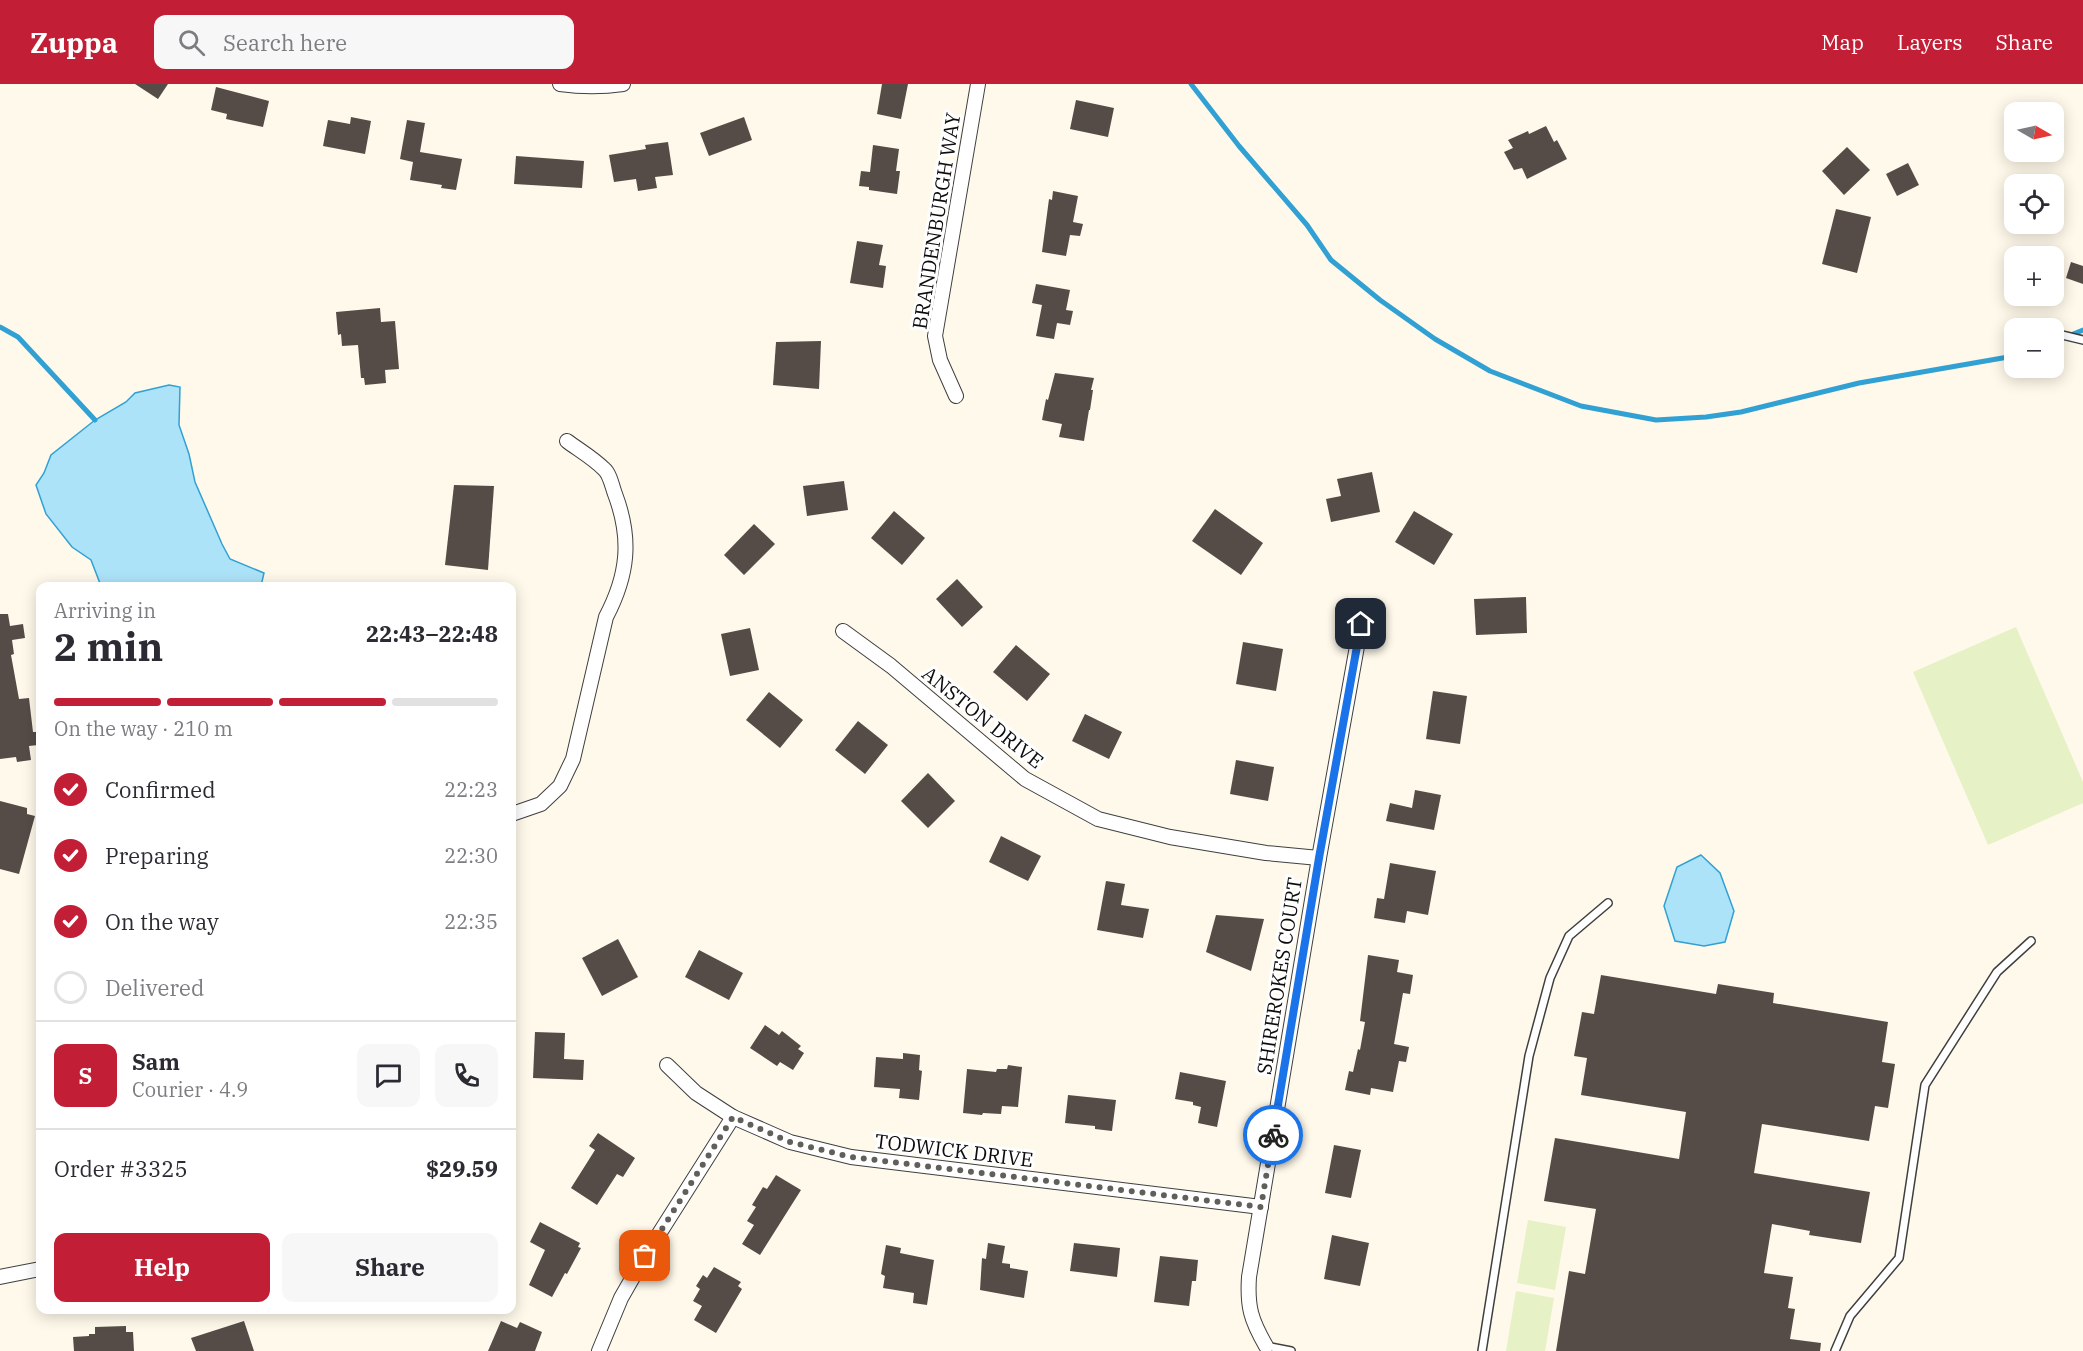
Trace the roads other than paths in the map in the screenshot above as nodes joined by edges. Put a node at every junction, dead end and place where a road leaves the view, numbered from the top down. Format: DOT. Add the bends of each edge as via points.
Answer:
graph roads {
  1 [pos="560,84"];
  2 [pos="623,84"];
  3 [pos="978,84"];
  4 [pos="2064,335"];
  5 [pos="2083,340"];
  6 [pos="956,396"];
  7 [pos="567,441"];
  8 [pos="1361,624"];
  9 [pos="843,632"];
  10 [pos="516,813"];
  11 [pos="1319,858"];
  12 [pos="1608,903"];
  13 [pos="2031,941"];
  14 [pos="667,1065"];
  15 [pos="733,1117"];
  16 [pos="1261,1207"];
  17 [pos="36,1270"];
  18 [pos="0,1276"];
  19 [pos="1266,1346"];
  20 [pos="598,1351"];
  21 [pos="1291,1351"];
  22 [pos="1482,1351"];
  23 [pos="1835,1351"];
  1 -- 2 [label="street"];
  3 -- 6 [label="street, BRANDENBURGH WAY" via="935,336 940,360"];
  4 -- 5 [label="lane"];
  7 -- 10 [label="street" via="606,470 624,517 626,549 573,759 560,786 541,804"];
  8 -- 11 [label="street, SHIREROKES COURT"];
  9 -- 11 [label="street, ANSTON DRIVE" via="891,666 1025,778 1098,819 1170,837"];
  11 -- 16 [label="street, SHIREROKES COURT"];
  12 -- 22 [label="lane" via="1569,936 1550,978 1529,1056"];
  13 -- 23 [label="lane" via="1997,972 1925,1085 1899,1258 1850,1316"];
  14 -- 15 [label="street, TODWICK DRIVE" via="696,1093"];
  15 -- 16 [label="street, TODWICK DRIVE" via="790,1142 851,1157"];
  15 -- 20 [label="street" via="645,1256"];
  16 -- 19 [label="street, SHIREROKES COURT" via="1248,1295 1253,1323"];
  17 -- 18 [label="street"];
  19 -- 21 [label="lane"];
}
